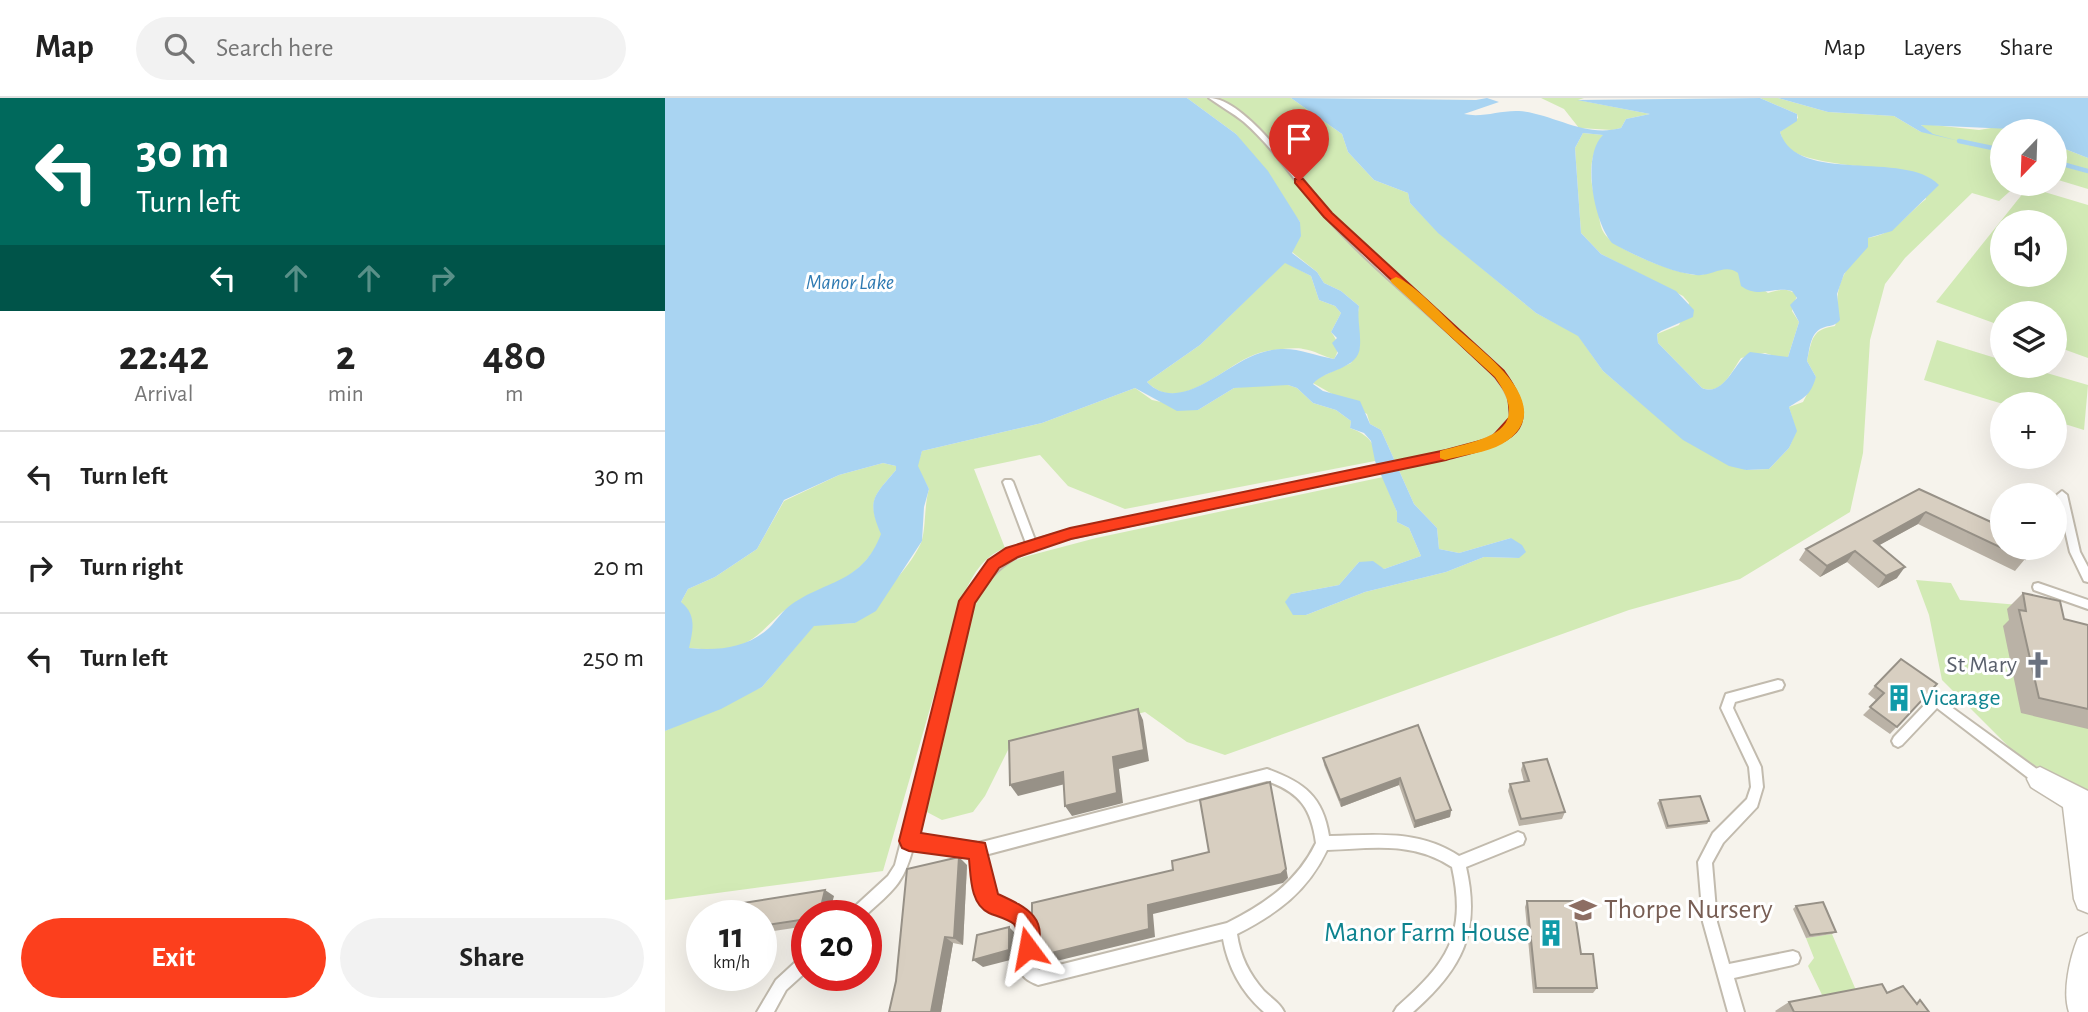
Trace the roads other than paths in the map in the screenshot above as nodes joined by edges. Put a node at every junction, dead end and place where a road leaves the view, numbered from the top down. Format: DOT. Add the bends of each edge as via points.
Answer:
graph roads {
  1 [pos="1212,98"];
  2 [pos="1008,482"];
  3 [pos="2067,517"];
  4 [pos="1032,545"];
  5 [pos="2088,578"];
  6 [pos="2038,587"];
  7 [pos="2088,605"];
  8 [pos="1778,685"];
  9 [pos="1898,741"];
  10 [pos="2040,779"];
  11 [pos="2082,802"];
  12 [pos="1518,839"];
  13 [pos="909,841"];
  14 [pos="1323,843"];
  15 [pos="978,850"];
  16 [pos="1458,863"];
  17 [pos="2088,899"];
  18 [pos="872,900"];
  19 [pos="1229,930"];
  20 [pos="2088,948"];
  21 [pos="1793,958"];
  22 [pos="1725,972"];
  23 [pos="791,976"];
  24 [pos="765,1012"];
  25 [pos="1276,1012"];
  26 [pos="1402,1012"];
  27 [pos="1736,1012"];
  28 [pos="2084,1012"];
  1 -- 4 [label="lane" via="1228,105 1261,133 1328,215 1500,374 1514,395 1517,417 1496,441"];
  2 -- 4 [label="lane"];
  3 -- 5 [label="lane" via="2075,552"];
  4 -- 13 [label="lane" via="994,564 968,601"];
  6 -- 7 [label="lane"];
  8 -- 22 [label="lane" via="1730,698 1727,708 1755,767 1757,787 1752,803 1718,838 1705,862 1710,922"];
  9 -- 10 [label="lane" via="1936,701"];
  10 -- 11 [label="street"];
  11 -- 17 [label="street"];
  12 -- 16 [label="lane"];
  13 -- 15 [label="lane"];
  13 -- 18 [label="lane" via="893,881"];
  14 -- 15 [label="lane" via="1321,822 1311,803 1293,783 1267,775"];
  14 -- 16 [label="lane" via="1421,842 1444,851"];
  14 -- 19 [label="lane" via="1314,866 1293,891 1265,913"];
  15 -- 19 [label="lane" via="990,902 1020,916 1027,925 1028,972 1038,978"];
  16 -- 26 [label="lane" via="1465,888 1464,929 1454,957 1433,986"];
  19 -- 25 [label="lane" via="1241,975"];
  20 -- 28 [label="street" via="2081,1003"];
  21 -- 22 [label="lane"];
  22 -- 27 [label="lane"];
  23 -- 24 [label="lane"];
}
